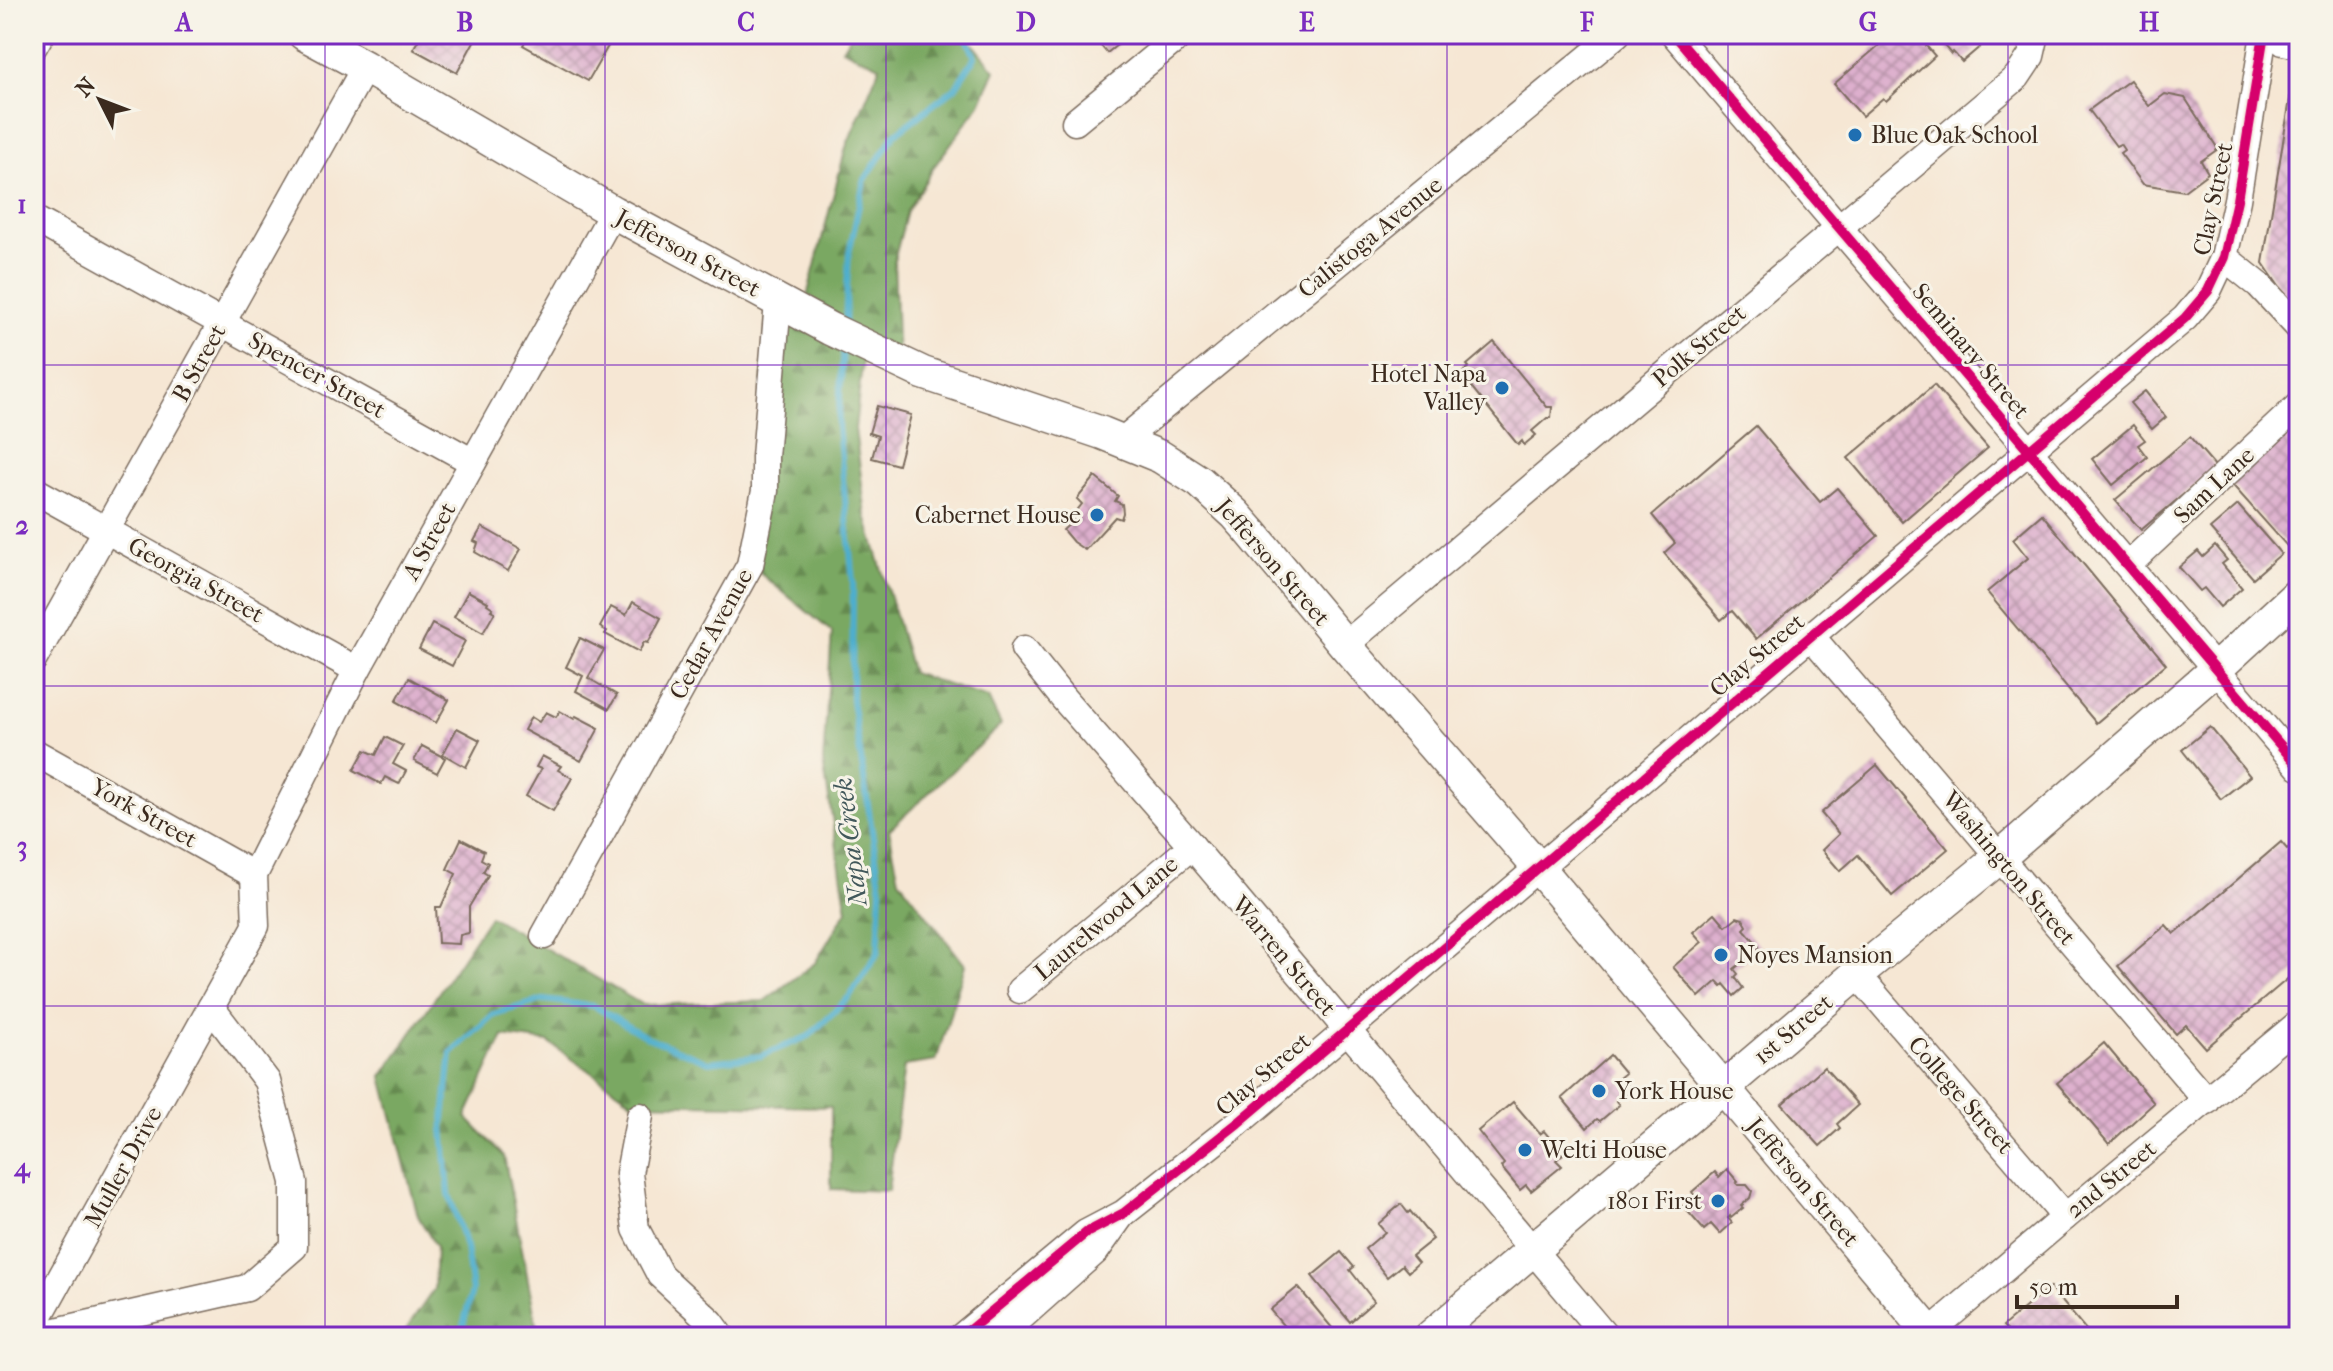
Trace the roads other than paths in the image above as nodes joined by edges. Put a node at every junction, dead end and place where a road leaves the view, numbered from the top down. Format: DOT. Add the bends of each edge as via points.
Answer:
graph roads {
  1 [pos="41,34"];
  2 [pos="1182,34"];
  3 [pos="1617,34"];
  4 [pos="1674,34"];
  5 [pos="2036,34"];
  6 [pos="2264,34"];
  7 [pos="2275,34"];
  8 [pos="313,36"];
  9 [pos="2299,45"];
  10 [pos="34,46"];
  11 [pos="365,67"];
  12 [pos="1075,122"];
  13 [pos="613,212"];
  14 [pos="34,219"];
  15 [pos="1840,228"];
  16 [pos="2224,257"];
  17 [pos="778,302"];
  18 [pos="222,323"];
  19 [pos="2299,328"];
  20 [pos="2299,405"];
  21 [pos="1123,440"];
  22 [pos="2030,451"];
  23 [pos="473,462"];
  24 [pos="34,490"];
  25 [pos="106,530"];
  26 [pos="2128,565"];
  27 [pos="2299,593"];
  28 [pos="1811,636"];
  29 [pos="1345,645"];
  30 [pos="1024,649"];
  31 [pos="34,659"];
  32 [pos="357,670"];
  33 [pos="2215,670"];
  34 [pos="34,752"];
  35 [pos="2299,767"];
  36 [pos="1192,846"];
  37 [pos="2000,857"];
  38 [pos="1538,867"];
  39 [pos="254,875"];
  40 [pos="544,936"];
  41 [pos="1857,974"];
  42 [pos="1020,990"];
  43 [pos="211,1007"];
  44 [pos="2299,1023"];
  45 [pos="1346,1030"];
  46 [pos="1724,1087"];
  47 [pos="2207,1101"];
  48 [pos="640,1116"];
  49 [pos="1124,1213"];
  50 [pos="2065,1217"];
  51 [pos="1532,1250"];
  52 [pos="34,1326"];
  53 [pos="34,1336"];
  54 [pos="1929,1336"];
  55 [pos="722,1337"];
  56 [pos="961,1337"];
  57 [pos="999,1337"];
  58 [pos="1430,1337"];
  59 [pos="1606,1337"];
  1 -- 10 [label="street"];
  2 -- 12 [label="street"];
  3 -- 21 [label="street, Calistoga Avenue"];
  4 -- 15 [label="street, Seminary Street"];
  5 -- 15 [label="street, Polk Street" via="2031,56 2017,77"];
  6 -- 16 [label="street, Clay Street"];
  7 -- 9 [label="street"];
  8 -- 11 [label="main road, Jefferson Street"];
  11 -- 13 [label="main road, Jefferson Street"];
  11 -- 18 [label="street, B Street"];
  13 -- 17 [label="main road, Jefferson Street"];
  13 -- 23 [label="street, A Street"];
  14 -- 18 [label="street, Spencer Street"];
  15 -- 22 [label="street, Seminary Street"];
  15 -- 29 [label="street, Polk Street"];
  16 -- 19 [label="street"];
  16 -- 22 [label="street, Clay Street" via="2208,291 2185,318"];
  17 -- 21 [label="main road, Jefferson Street" via="950,383"];
  17 -- 40 [label="street, Cedar Avenue" via="765,491 750,565"];
  18 -- 23 [label="street, Spencer Street"];
  18 -- 25 [label="street, B Street"];
  20 -- 26 [label="street, Sam Lane"];
  21 -- 29 [label="main road, Jefferson Street" via="1171,463 1218,498"];
  22 -- 26 [label="street, Seminary Street"];
  22 -- 28 [label="street, Clay Street"];
  23 -- 32 [label="street, A Street"];
  24 -- 25 [label="street, Georgia Street"];
  25 -- 31 [label="street, B Street"];
  25 -- 32 [label="street, Georgia Street"];
  26 -- 33 [label="street, Seminary Street"];
  27 -- 33 [label="main road, 1st Street"];
  28 -- 37 [label="street, Washington Street"];
  28 -- 38 [label="street, Clay Street"];
  29 -- 38 [label="main road, Jefferson Street"];
  30 -- 36 [label="street, Warren Street"];
  32 -- 39 [label="street, A Street"];
  33 -- 35 [label="street, Seminary Street"];
  33 -- 37 [label="main road, 1st Street"];
  34 -- 39 [label="street, York Street"];
  36 -- 42 [label="street, Laurelwood Lane"];
  36 -- 45 [label="street, Warren Street"];
  37 -- 41 [label="main road, 1st Street"];
  37 -- 47 [label="street, Washington Street"];
  38 -- 45 [label="street, Clay Street"];
  38 -- 46 [label="main road, Jefferson Street"];
  39 -- 43 [label="street, Muller Drive" via="256,926"];
  41 -- 46 [label="main road, 1st Street"];
  41 -- 50 [label="street, College Street"];
  43 -- 52 [label="street, Muller Drive"];
  43 -- 53 [label="street" via="267,1081 294,1182 294,1247 247,1288"];
  44 -- 47 [label="street, 2nd Street"];
  45 -- 49 [label="street, Clay Street"];
  45 -- 51 [label="street, Warren Street"];
  46 -- 51 [label="main road, 1st Street"];
  46 -- 54 [label="main road, Jefferson Street"];
  47 -- 50 [label="street, 2nd Street"];
  48 -- 55 [label="street" via="629,1173 636,1229 660,1275"];
  49 -- 56 [label="street" via="1086,1233"];
  49 -- 57 [label="street" via="1096,1251"];
  50 -- 54 [label="street, 2nd Street"];
  51 -- 58 [label="main road, 1st Street"];
  51 -- 59 [label="street, Warren Street"];
}
